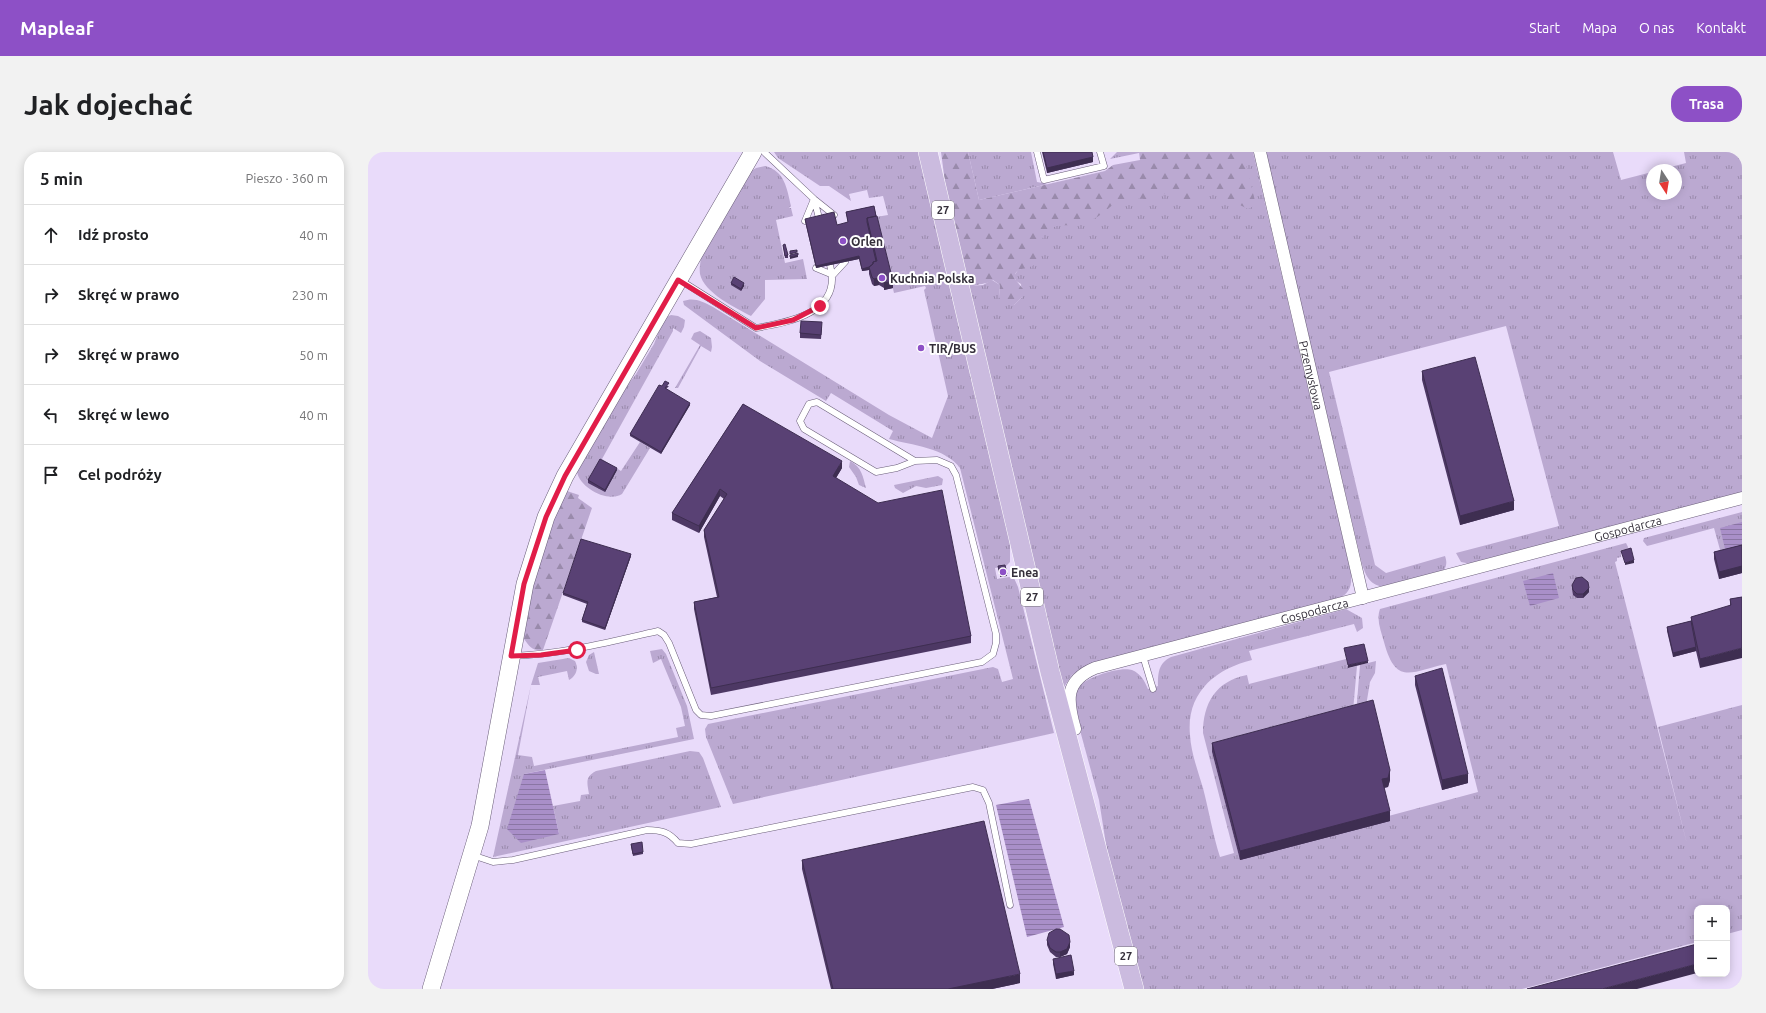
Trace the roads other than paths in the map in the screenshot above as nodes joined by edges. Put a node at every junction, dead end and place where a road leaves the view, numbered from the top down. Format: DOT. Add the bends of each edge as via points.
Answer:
graph roads {
  1 [pos="753,152"];
  2 [pos="764,152"];
  3 [pos="928,152"];
  4 [pos="937,152"];
  5 [pos="1037,152"];
  6 [pos="1100,152"];
  7 [pos="1260,152"];
  8 [pos="814,199"];
  9 [pos="941,204"];
  10 [pos="834,214"];
  11 [pos="819,218"];
  12 [pos="805,221"];
  13 [pos="845,262"];
  14 [pos="830,265"];
  15 [pos="816,268"];
  16 [pos="833,276"];
  17 [pos="678,280"];
  18 [pos="915,461"];
  19 [pos="1742,498"];
  20 [pos="1363,598"];
  21 [pos="511,656"];
  22 [pos="1143,656"];
  23 [pos="1153,689"];
  24 [pos="472,855"];
  25 [pos="1102,867"];
  26 [pos="1010,905"];
  27 [pos="431,989"];
  28 [pos="1134,989"];
  1 -- 17 [label="street"];
  2 -- 8 [label="lane"];
  3 -- 9 [label="main road, 27"];
  4 -- 9 [label="main road, 27"];
  5 -- 6 [label="lane" via="1044,180 1104,166"];
  7 -- 20 [label="street, Przemysłowa"];
  8 -- 10 [label="lane"];
  8 -- 11 [label="lane"];
  8 -- 12 [label="lane"];
  9 -- 25 [label="main road, 27" via="1050,672"];
  13 -- 16 [label="lane"];
  14 -- 16 [label="lane"];
  15 -- 16 [label="lane"];
  16 -- 17 [label="lane" via="829,293 820,306 793,320 756,328"];
  17 -- 21 [label="street" via="565,476 549,511 524,584"];
  18 -- 18 [label="lane" via="817,402 808,404 800,421 804,429 876,472"];
  18 -- 21 [label="lane" via="937,460 952,466 956,475 996,634 993,654 982,662 711,716 701,715 696,710 669,643 664,634 658,631 577,650"];
  19 -- 20 [label="street, Gospodarcza"];
  20 -- 22 [label="street, Gospodarcza"];
  21 -- 24 [label="street" via="480,826"];
  22 -- 23 [label="lane"];
  22 -- 25 [label="street, Gospodarcza" via="1087,672 1076,680 1070,692 1071,714 1095,805"];
  24 -- 26 [label="lane" via="493,862 513,860 647,830 660,830 671,834 678,843 691,844 973,787 982,790 989,803"];
  24 -- 27 [label="street"];
  25 -- 28 [label="main road, 27"];
}
